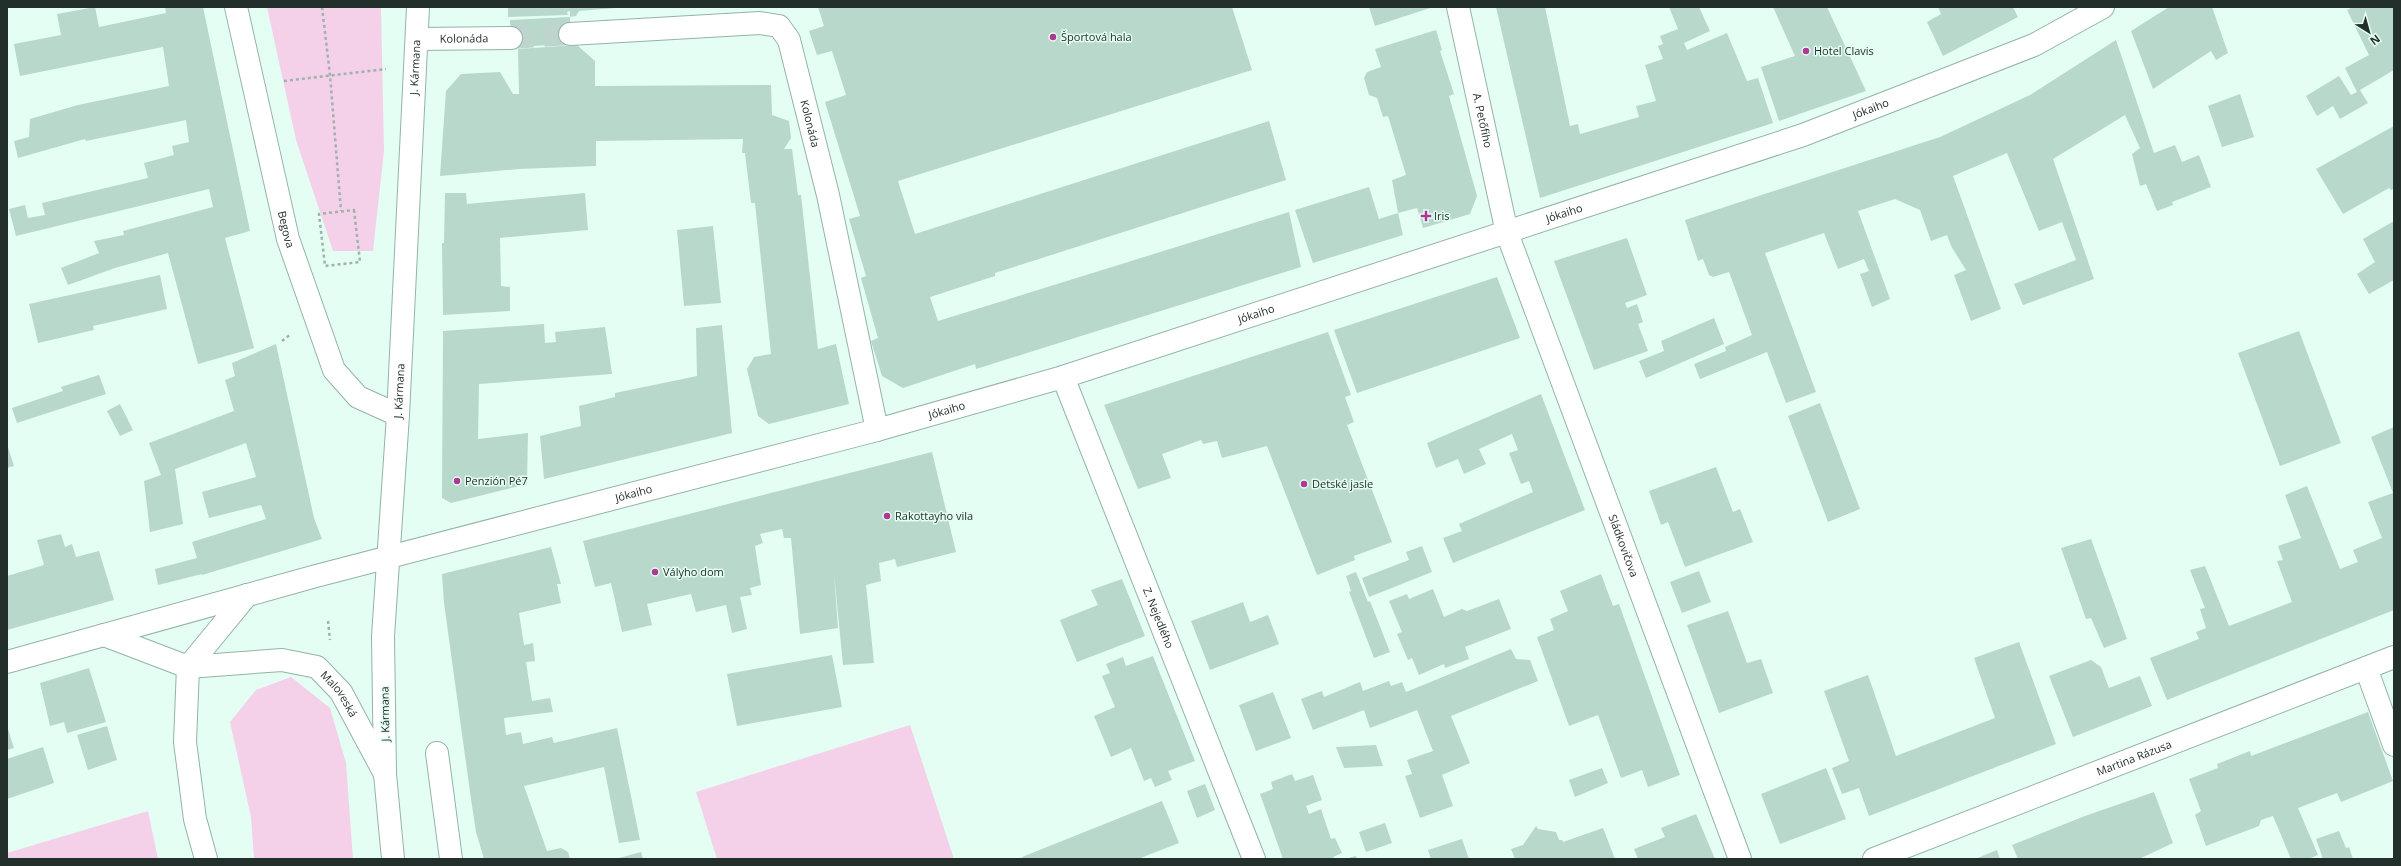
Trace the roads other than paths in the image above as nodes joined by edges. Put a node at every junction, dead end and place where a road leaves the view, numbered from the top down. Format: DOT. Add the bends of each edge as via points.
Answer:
graph roads {
  1 [pos="236,7"];
  2 [pos="418,7"];
  3 [pos="1458,7"];
  4 [pos="2103,7"];
  5 [pos="570,34"];
  6 [pos="511,38"];
  7 [pos="418,39"];
  8 [pos="1507,233"];
  9 [pos="1064,377"];
  10 [pos="398,415"];
  11 [pos="877,430"];
  12 [pos="388,557"];
  13 [pos="247,595"];
  14 [pos="104,635"];
  15 [pos="2394,657"];
  16 [pos="7,662"];
  17 [pos="188,668"];
  18 [pos="2366,668"];
  19 [pos="2394,744"];
  20 [pos="436,753"];
  21 [pos="385,774"];
  22 [pos="206,859"];
  23 [pos="393,859"];
  24 [pos="451,859"];
  25 [pos="1254,859"];
  26 [pos="1740,859"];
  27 [pos="1874,859"];
  1 -- 10 [label="street, Begova" via="288,239 334,370 358,397"];
  2 -- 7 [label="street, J. Kármana"];
  3 -- 8 [label="street, A. Petőfiho"];
  4 -- 8 [label="street, Jókaiho" via="2034,45 1803,135"];
  5 -- 11 [label="street, Kolonáda" via="760,23 779,26 789,40 828,196"];
  6 -- 7 [label="street, Kolonáda"];
  7 -- 10 [label="street, J. Kármana"];
  8 -- 9 [label="street, Jókaiho"];
  8 -- 26 [label="street, Sládkovičova"];
  9 -- 11 [label="street, Jókaiho"];
  9 -- 25 [label="street, Z. Nejedlého"];
  10 -- 12 [label="street, J. Kármana"];
  11 -- 12 [label="street, Jókaiho"];
  12 -- 13 [label="street"];
  12 -- 21 [label="street, J. Kármana" via="383,636"];
  13 -- 14 [label="street"];
  13 -- 17 [label="street"];
  14 -- 16 [label="street"];
  14 -- 17 [label="street, Maloveská"];
  15 -- 18 [label="street, Martina Rázusa"];
  17 -- 21 [label="street, Maloveská" via="282,660 317,667 340,692"];
  17 -- 22 [label="street" via="185,742 194,819"];
  18 -- 19 [label="street"];
  18 -- 27 [label="street, Martina Rázusa"];
  20 -- 24 [label="street"];
  21 -- 23 [label="street, J. Kármana"];
}
